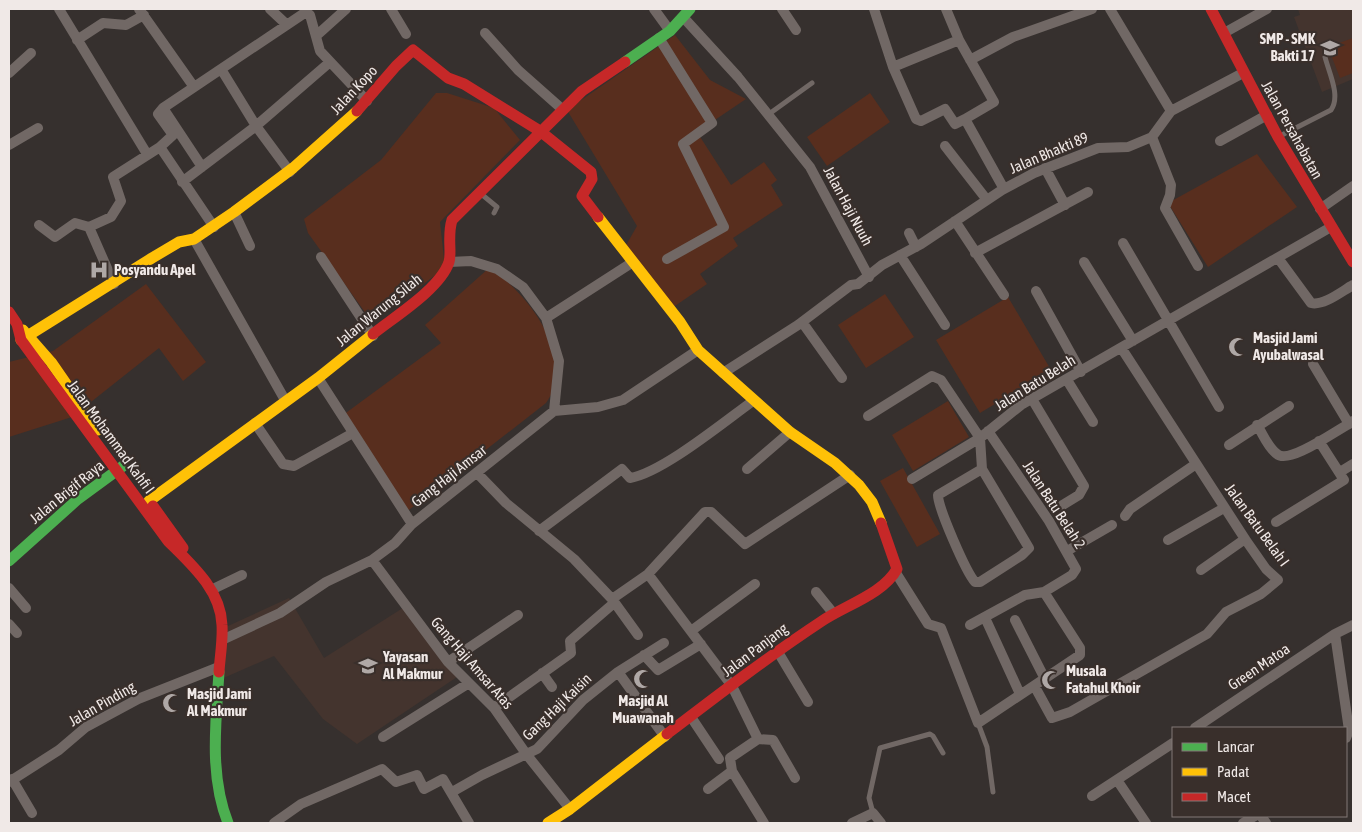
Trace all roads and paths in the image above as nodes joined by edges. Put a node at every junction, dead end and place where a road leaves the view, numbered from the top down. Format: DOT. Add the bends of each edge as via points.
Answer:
graph roads {
  1 [pos="59,9"];
  2 [pos="270,9"];
  3 [pos="346,9"];
  4 [pos="391,9"];
  5 [pos="654,9"];
  6 [pos="782,9"];
  7 [pos="874,9"];
  8 [pos="946,9"];
  9 [pos="1092,9"];
  10 [pos="1110,9"];
  11 [pos="1211,9"];
  12 [pos="1267,9"];
  13 [pos="142,12"];
  14 [pos="687,13"];
  15 [pos="286,24"];
  16 [pos="796,30"];
  17 [pos="670,31"];
  18 [pos="485,33"];
  19 [pos="1224,33"];
  20 [pos="406,34"];
  21 [pos="316,36"];
  22 [pos="659,38"];
  23 [pos="77,40"];
  24 [pos="959,40"];
  25 [pos="31,53"];
  26 [pos="1325,57"];
  27 [pos="970,60"];
  28 [pos="330,62"];
  29 [pos="893,66"];
  30 [pos="221,69"];
  31 [pos="9,73"];
  32 [pos="1243,73"];
  33 [pos="812,83"];
  34 [pos="194,87"];
  35 [pos="367,101"];
  36 [pos="163,108"];
  37 [pos="562,110"];
  38 [pos="1171,111"];
  39 [pos="769,114"];
  40 [pos="1267,115"];
  41 [pos="965,119"];
  42 [pos="256,126"];
  43 [pos="38,128"];
  44 [pos="540,131"];
  45 [pos="1152,137"];
  46 [pos="1278,137"];
  47 [pos="1220,141"];
  48 [pos="9,145"];
  49 [pos="160,146"];
  50 [pos="945,146"];
  51 [pos="147,154"];
  52 [pos="202,167"];
  53 [pos="1045,168"];
  54 [pos="290,172"];
  55 [pos="182,182"];
  56 [pos="1353,186"];
  57 [pos="1004,189"];
  58 [pos="479,192"];
  59 [pos="1088,192"];
  60 [pos="987,200"];
  61 [pos="1064,204"];
  62 [pos="1320,209"];
  63 [pos="234,212"];
  64 [pos="494,214"];
  65 [pos="955,221"];
  66 [pos="39,225"];
  67 [pos="89,227"];
  68 [pos="214,227"];
  69 [pos="1331,227"];
  70 [pos="909,233"];
  71 [pos="194,239"];
  72 [pos="1123,243"];
  73 [pos="1349,245"];
  74 [pos="250,246"];
  75 [pos="916,247"];
  76 [pos="975,253"];
  77 [pos="900,254"];
  78 [pos="321,257"];
  79 [pos="1278,258"];
  80 [pos="667,259"];
  81 [pos="449,262"];
  82 [pos="633,262"];
  83 [pos="1084,262"];
  84 [pos="1353,262"];
  85 [pos="1198,266"];
  86 [pos="869,277"];
  87 [pos="114,284"];
  88 [pos="1353,285"];
  89 [pos="1036,291"];
  90 [pos="1004,296"];
  91 [pos="9,312"];
  92 [pos="546,318"];
  93 [pos="1170,321"];
  94 [pos="802,322"];
  95 [pos="945,325"];
  96 [pos="13,328"];
  97 [pos="373,336"];
  98 [pos="25,337"];
  99 [pos="1133,340"];
  100 [pos="1122,349"];
  101 [pos="698,350"];
  102 [pos="1313,364"];
  103 [pos="1081,372"];
  104 [pos="722,373"];
  105 [pos="318,378"];
  106 [pos="842,378"];
  107 [pos="1067,380"];
  108 [pos="1032,399"];
  109 [pos="285,400"];
  110 [pos="753,401"];
  111 [pos="1289,406"];
  112 [pos="1219,407"];
  113 [pos="554,411"];
  114 [pos="868,416"];
  115 [pos="1093,422"];
  116 [pos="1351,422"];
  117 [pos="255,423"];
  118 [pos="1257,425"];
  119 [pos="790,432"];
  120 [pos="353,433"];
  121 [pos="984,434"];
  122 [pos="1319,441"];
  123 [pos="1229,445"];
  124 [pos="1353,464"];
  125 [pos="1193,467"];
  126 [pos="120,469"];
  127 [pos="747,469"];
  128 [pos="982,469"];
  129 [pos="1340,472"];
  130 [pos="477,473"];
  131 [pos="850,475"];
  132 [pos="912,479"];
  133 [pos="149,501"];
  134 [pos="1061,506"];
  135 [pos="1224,508"];
  136 [pos="1126,516"];
  137 [pos="1276,522"];
  138 [pos="412,524"];
  139 [pos="1112,525"];
  140 [pos="539,532"];
  141 [pos="1245,539"];
  142 [pos="1168,540"];
  143 [pos="1068,551"];
  144 [pos="372,560"];
  145 [pos="9,561"];
  146 [pos="190,562"];
  147 [pos="1201,570"];
  148 [pos="896,573"];
  149 [pos="648,574"];
  150 [pos="242,575"];
  151 [pos="755,584"];
  152 [pos="9,588"];
  153 [pos="211,590"];
  154 [pos="816,592"];
  155 [pos="1044,592"];
  156 [pos="614,600"];
  157 [pos="26,608"];
  158 [pos="833,613"];
  159 [pos="518,615"];
  160 [pos="1016,620"];
  161 [pos="988,622"];
  162 [pos="9,624"];
  163 [pos="970,625"];
  164 [pos="1350,626"];
  165 [pos="691,631"];
  166 [pos="17,633"];
  167 [pos="1335,634"];
  168 [pos="638,635"];
  169 [pos="222,640"];
  170 [pos="664,643"];
  171 [pos="701,644"];
  172 [pos="1313,649"];
  173 [pos="778,652"];
  174 [pos="644,655"];
  175 [pos="448,662"];
  176 [pos="219,667"];
  177 [pos="618,672"];
  178 [pos="542,673"];
  179 [pos="1044,679"];
  180 [pos="469,683"];
  181 [pos="732,686"];
  182 [pos="552,687"];
  183 [pos="1035,687"];
  184 [pos="1020,694"];
  185 [pos="808,702"];
  186 [pos="494,708"];
  187 [pos="691,717"];
  188 [pos="978,723"];
  189 [pos="1200,727"];
  190 [pos="1347,735"];
  191 [pos="383,737"];
  192 [pos="665,737"];
  193 [pos="758,739"];
  194 [pos="1172,744"];
  195 [pos="943,753"];
  196 [pos="527,756"];
  197 [pos="719,759"];
  198 [pos="732,771"];
  199 [pos="795,778"];
  200 [pos="11,780"];
  201 [pos="1117,780"];
  202 [pos="708,789"];
  203 [pos="452,792"];
  204 [pos="993,792"];
  205 [pos="1092,796"];
  206 [pos="570,809"];
  207 [pos="32,813"];
  208 [pos="873,813"];
  209 [pos="228,823"];
  210 [pos="274,823"];
  211 [pos="469,823"];
  212 [pos="548,823"];
  213 [pos="764,823"];
  214 [pos="852,823"];
  215 [pos="881,823"];
  216 [pos="1146,823"];
  1 -- 23 [label="street"];
  2 -- 15 [label="street"];
  3 -- 21 [label="street"];
  4 -- 20 [label="street"];
  5 -- 17 [label="street"];
  6 -- 16 [label="street"];
  7 -- 29 [label="street"];
  8 -- 24 [label="street"];
  9 -- 27 [label="street" via="1013,37"];
  10 -- 38 [label="street"];
  11 -- 19 [label="street, Jalan Persahabatan"];
  12 -- 19 [label="street"];
  13 -- 23 [label="street" via="126,25 103,24"];
  13 -- 34 [label="street"];
  14 -- 17 [label="street"];
  14 -- 39 [label="street, Jalan Haji Nuuh"];
  15 -- 21 [label="street" via="306,12 310,15"];
  15 -- 30 [label="street"];
  17 -- 22 [label="street"];
  18 -- 37 [label="street" via="513,66"];
  19 -- 32 [label="street, Jalan Persahabatan"];
  21 -- 28 [label="street" via="320,51"];
  22 -- 37 [label="street" via="582,91"];
  22 -- 80 [label="street" via="712,123 683,144 724,227"];
  23 -- 51 [label="street"];
  24 -- 27 [label="street"];
  24 -- 29 [label="street"];
  25 -- 31 [label="street"];
  26 -- 46 [label="lane" via="1335,94 1334,105 1331,110"];
  27 -- 41 [label="street" via="994,102"];
  28 -- 35 [label="street"];
  28 -- 42 [label="street"];
  29 -- 41 [label="street" via="919,121 945,109 955,124"];
  30 -- 34 [label="street"];
  30 -- 42 [label="street"];
  32 -- 38 [label="street"];
  32 -- 40 [label="street, Jalan Persahabatan"];
  33 -- 39 [label="lane"];
  34 -- 36 [label="street"];
  35 -- 44 [label="street, Jalan Kopo" via="400,60 413,50 448,78 464,84"];
  35 -- 54 [label="street, Jalan Kopo"];
  36 -- 49 [label="street" via="158,114 173,135"];
  36 -- 52 [label="street"];
  37 -- 44 [label="street"];
  38 -- 45 [label="street"];
  39 -- 86 [label="street, Jalan Haji Nuuh" via="810,167"];
  40 -- 46 [label="street, Jalan Persahabatan"];
  40 -- 47 [label="street"];
  41 -- 57 [label="street"];
  42 -- 52 [label="street"];
  42 -- 54 [label="street"];
  43 -- 48 [label="street"];
  44 -- 58 [label="street"];
  44 -- 82 [label="street" via="591,172 592,180 582,196"];
  45 -- 53 [label="street, Jalan Bhakti 89" via="1128,147 1098,148"];
  45 -- 85 [label="street" via="1171,185 1164,208"];
  46 -- 62 [label="street, Jalan Persahabatan"];
  49 -- 51 [label="street"];
  49 -- 55 [label="street"];
  50 -- 60 [label="street"];
  51 -- 67 [label="street" via="113,177 121,201 110,217"];
  52 -- 55 [label="street"];
  53 -- 57 [label="street, Jalan Bhakti 89"];
  53 -- 61 [label="street"];
  54 -- 63 [label="street, Jalan Kopo"];
  55 -- 68 [label="street"];
  56 -- 62 [label="street"];
  57 -- 60 [label="street, Jalan Bhakti 89"];
  58 -- 64 [label="lane" via="497,207"];
  58 -- 81 [label="street" via="452,220 448,233"];
  59 -- 61 [label="street"];
  60 -- 65 [label="street, Jalan Bhakti 89"];
  61 -- 76 [label="street"];
  62 -- 69 [label="street, Jalan Persahabatan"];
  63 -- 68 [label="street, Jalan Kopo"];
  63 -- 74 [label="street"];
  65 -- 75 [label="street, Jalan Bhakti 89"];
  65 -- 76 [label="street"];
  66 -- 67 [label="street" via="55,238 75,223"];
  67 -- 87 [label="street"];
  68 -- 71 [label="street, Jalan Kopo"];
  69 -- 73 [label="street, Jalan Persahabatan"];
  69 -- 79 [label="street, Jalan Batu Belah"];
  70 -- 75 [label="street"];
  71 -- 87 [label="street, Jalan Kopo" via="179,242"];
  71 -- 109 [label="street"];
  72 -- 93 [label="street"];
  73 -- 84 [label="street, Jalan Persahabatan"];
  75 -- 77 [label="street, Jalan Bhakti 89"];
  76 -- 90 [label="street"];
  77 -- 86 [label="street, Jalan Bhakti 89"];
  77 -- 95 [label="street"];
  78 -- 97 [label="street"];
  79 -- 88 [label="street" via="1311,303 1328,299"];
  79 -- 93 [label="street, Jalan Batu Belah"];
  81 -- 92 [label="street" via="471,261 497,269 523,287"];
  81 -- 97 [label="street, Jalan Warung Silah" via="434,285"];
  82 -- 92 [label="street"];
  82 -- 101 [label="street"];
  83 -- 99 [label="street"];
  86 -- 94 [label="street" via="851,285"];
  87 -- 98 [label="street, Jalan Kopo"];
  89 -- 103 [label="street"];
  91 -- 96 [label="street, Jalan Mohammad Kahfi I"];
  92 -- 113 [label="street" via="560,361"];
  93 -- 99 [label="street, Jalan Batu Belah"];
  93 -- 112 [label="street"];
  94 -- 104 [label="street"];
  94 -- 106 [label="street"];
  96 -- 98 [label="street, Jalan Mohammad Kahfi I"];
  97 -- 105 [label="street, Jalan Warung Silah"];
  98 -- 126 [label="street, Jalan Mohammad Kahfi I"];
  99 -- 100 [label="street, Jalan Batu Belah"];
  100 -- 103 [label="street, Jalan Batu Belah"];
  100 -- 125 [label="street, Jalan Batu Belah I"];
  101 -- 104 [label="street"];
  101 -- 113 [label="street" via="623,400 598,407"];
  102 -- 116 [label="street"];
  103 -- 107 [label="street, Jalan Batu Belah"];
  104 -- 110 [label="street"];
  105 -- 109 [label="street, Jalan Warung Silah"];
  105 -- 120 [label="street"];
  107 -- 108 [label="street, Jalan Batu Belah"];
  107 -- 115 [label="street"];
  108 -- 121 [label="street, Jalan Batu Belah"];
  108 -- 134 [label="street" via="1084,486 1079,495"];
  109 -- 117 [label="street, Jalan Warung Silah"];
  110 -- 119 [label="street"];
  110 -- 140 [label="street" via="683,451 640,476 630,478 622,469"];
  111 -- 118 [label="street"];
  113 -- 130 [label="street, Gang Haji Amsar"];
  114 -- 121 [label="street, Jalan Batu Belah 2" via="935,376"];
  116 -- 122 [label="street"];
  117 -- 120 [label="street" via="283,464 294,466"];
  117 -- 133 [label="street, Jalan Warung Silah"];
  118 -- 122 [label="street" via="1282,457 1290,457"];
  118 -- 123 [label="street"];
  119 -- 127 [label="street"];
  119 -- 131 [label="street"];
  120 -- 138 [label="street"];
  121 -- 128 [label="street"];
  121 -- 132 [label="street, Jalan Batu Belah"];
  121 -- 143 [label="street, Jalan Batu Belah 2"];
  122 -- 129 [label="street"];
  124 -- 129 [label="street"];
  125 -- 135 [label="street, Jalan Batu Belah I"];
  125 -- 136 [label="street" via="1130,509"];
  126 -- 133 [label="street, Jalan Mohammad Kahfi I"];
  126 -- 145 [label="street, Jalan Brigif Raya" via="78,499"];
  126 -- 146 [label="street, Jalan Mohammad Kahfi I" via="168,541"];
  128 -- 128 [label="street" via="938,495 972,578 980,582 1029,548"];
  129 -- 137 [label="street" via="1342,482"];
  130 -- 138 [label="street, Gang Haji Amsar"];
  130 -- 140 [label="street"];
  131 -- 148 [label="street" via="872,502 892,552"];
  131 -- 149 [label="street" via="745,544 711,512 705,512"];
  133 -- 146 [label="street, Jalan Mohammad Kahfi I" via="171,528"];
  135 -- 141 [label="street, Jalan Batu Belah I"];
  135 -- 142 [label="street"];
  138 -- 144 [label="street, Gang Haji Amsar" via="395,543"];
  139 -- 143 [label="street"];
  140 -- 156 [label="street" via="574,559"];
  141 -- 147 [label="street"];
  141 -- 183 [label="street, Jalan Batu Belah I" via="1278,580 1261,594 1226,612 1207,634 1057,718 1049,716"];
  143 -- 155 [label="street, Jalan Batu Belah 2" via="1075,572"];
  144 -- 169 [label="street, Gang Haji Amsar" via="326,582 280,614"];
  144 -- 175 [label="street, Gang Haji Amsar Atas"];
  146 -- 153 [label="street, Jalan Mohammad Kahfi I"];
  148 -- 158 [label="street, Jalan Panjang"];
  148 -- 188 [label="street" via="928,624 941,628"];
  149 -- 156 [label="street"];
  149 -- 165 [label="street"];
  150 -- 153 [label="street"];
  151 -- 165 [label="street"];
  152 -- 157 [label="street"];
  153 -- 169 [label="street, Jalan Mohammad Kahfi I" via="219,606"];
  154 -- 158 [label="street"];
  155 -- 163 [label="street, Jalan Batu Belah 2" via="1025,595"];
  155 -- 179 [label="street" via="1081,652"];
  156 -- 168 [label="street"];
  156 -- 178 [label="street" via="570,641 570,653"];
  158 -- 173 [label="street, Jalan Panjang"];
  159 -- 175 [label="street"];
  160 -- 179 [label="street"];
  161 -- 184 [label="street"];
  162 -- 166 [label="street"];
  164 -- 167 [label="street, Green Matoa"];
  164 -- 172 [label="street" via="1340,623 1314,642"];
  165 -- 171 [label="street"];
  167 -- 172 [label="street, Green Matoa"];
  167 -- 190 [label="street" via="1349,730"];
  169 -- 176 [label="street, Jalan Mohammad Kahfi I"];
  170 -- 174 [label="street, Gang Haji Kaisin"];
  171 -- 174 [label="street" via="658,670"];
  171 -- 181 [label="street"];
  172 -- 189 [label="street, Green Matoa"];
  173 -- 181 [label="street, Jalan Panjang"];
  173 -- 185 [label="street"];
  174 -- 177 [label="street, Gang Haji Kaisin"];
  175 -- 180 [label="street, Gang Haji Amsar Atas"];
  176 -- 200 [label="street, Jalan Pinding" via="138,699 86,727 58,750"];
  176 -- 209 [label="street, Jalan Mohammad Kahfi I" via="215,776"];
  177 -- 192 [label="street"];
  177 -- 196 [label="street, Gang Haji Kaisin" via="583,700"];
  178 -- 182 [label="street"];
  178 -- 186 [label="street"];
  179 -- 183 [label="street"];
  180 -- 186 [label="street, Gang Haji Amsar Atas"];
  180 -- 191 [label="street"];
  181 -- 187 [label="street, Jalan Panjang"];
  181 -- 193 [label="street"];
  183 -- 184 [label="street"];
  184 -- 188 [label="street"];
  186 -- 196 [label="street, Gang Haji Amsar Atas"];
  187 -- 192 [label="street, Jalan Panjang"];
  187 -- 197 [label="street"];
  188 -- 204 [label="lane" via="987,747"];
  192 -- 206 [label="street, Jalan Panjang"];
  193 -- 198 [label="street" via="730,758"];
  193 -- 199 [label="street" via="773,740"];
  194 -- 201 [label="street"];
  195 -- 208 [label="lane" via="930,734 880,748 869,798"];
  196 -- 203 [label="street, Gang Haji Kaisin"];
  196 -- 206 [label="street, Gang Haji Amsar Atas"];
  198 -- 202 [label="street"];
  198 -- 213 [label="street"];
  200 -- 207 [label="street"];
  201 -- 205 [label="street"];
  201 -- 216 [label="street"];
  203 -- 210 [label="street" via="444,779 424,789 417,775 396,782 382,770 301,804"];
  203 -- 211 [label="street"];
  206 -- 212 [label="street, Jalan Panjang"];
  208 -- 214 [label="street"];
  208 -- 215 [label="street"];
}
